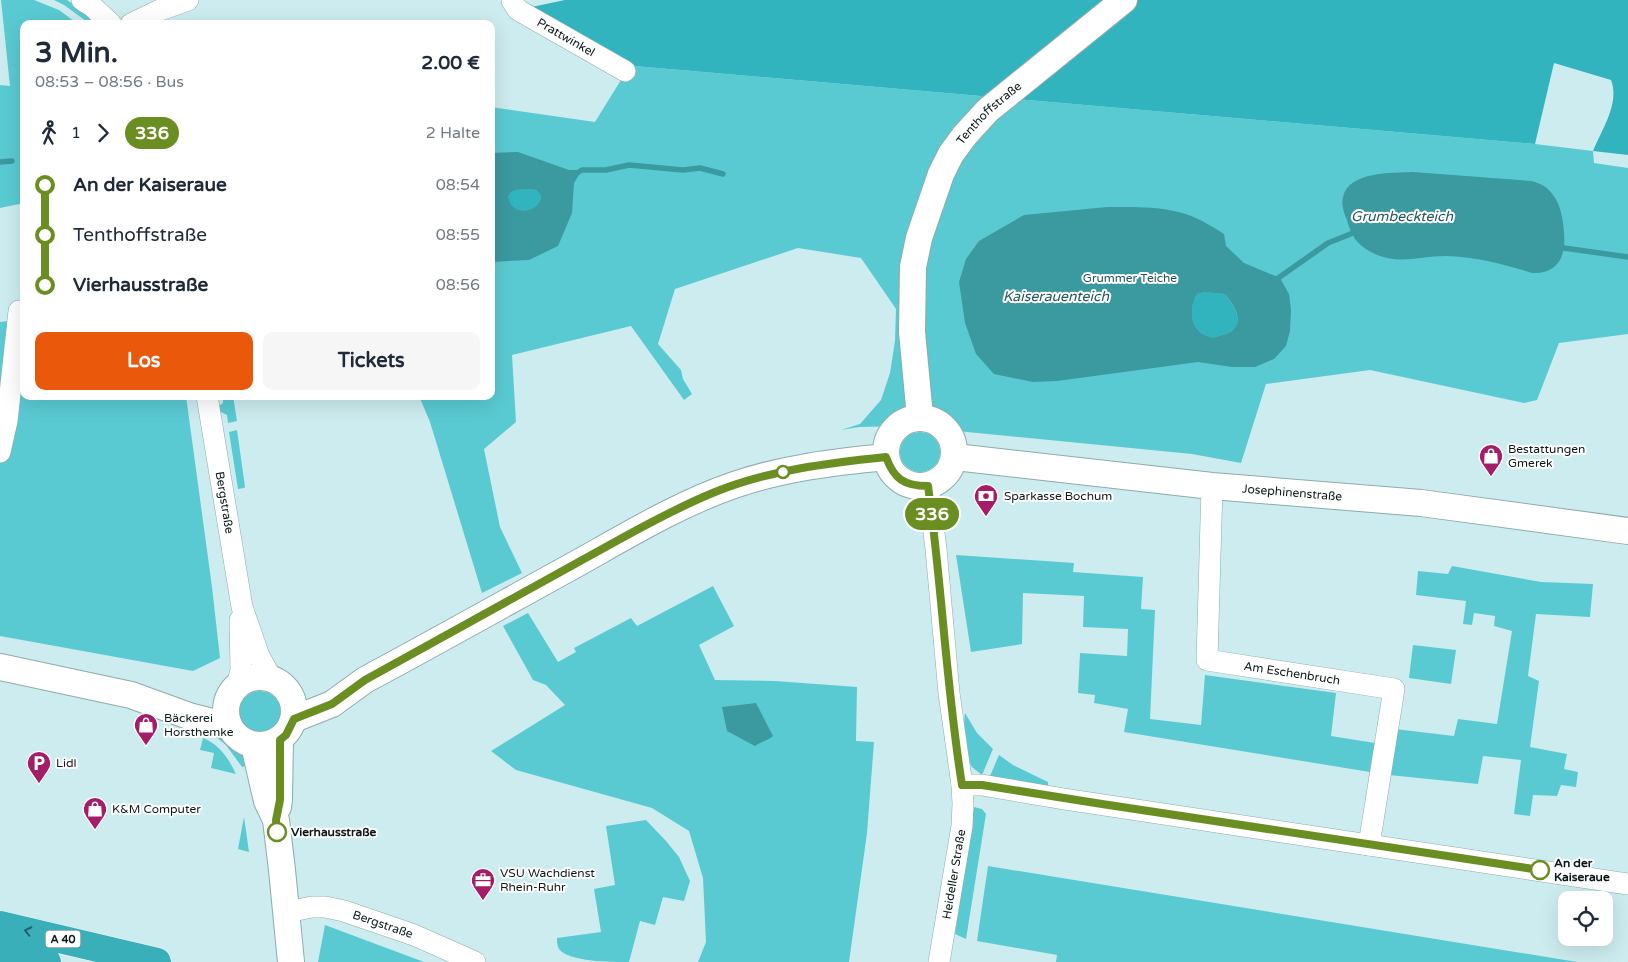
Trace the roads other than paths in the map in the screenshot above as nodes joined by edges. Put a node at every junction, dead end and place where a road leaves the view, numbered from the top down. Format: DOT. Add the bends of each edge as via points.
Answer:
graph roads {
  1 [pos="82,0"];
  2 [pos="188,0"];
  3 [pos="511,0"];
  4 [pos="516,0"];
  5 [pos="1124,0"];
  6 [pos="107,20"];
  7 [pos="139,20"];
  8 [pos="625,71"];
  9 [pos="14,311"];
  10 [pos="208,400"];
  11 [pos="920,417"];
  12 [pos="0,452"];
  13 [pos="886,457"];
  14 [pos="955,457"];
  15 [pos="928,486"];
  16 [pos="1212,486"];
  17 [pos="1628,531"];
  18 [pos="242,608"];
  19 [pos="0,667"];
  20 [pos="365,680"];
  21 [pos="279,684"];
  22 [pos="233,691"];
  23 [pos="131,695"];
  24 [pos="229,726"];
  25 [pos="287,729"];
  26 [pos="254,745"];
  27 [pos="962,785"];
  28 [pos="276,820"];
  29 [pos="1369,845"];
  30 [pos="1628,884"];
  31 [pos="287,912"];
  32 [pos="0,925"];
  33 [pos="0,951"];
  34 [pos="46,962"];
  35 [pos="158,962"];
  36 [pos="291,962"];
  37 [pos="476,962"];
  38 [pos="939,962"];
  1 -- 6 [label="street"];
  2 -- 7 [label="street"];
  3 -- 4 [label="street, Prattwinkel"];
  3 -- 8 [label="street, Prattwinkel" via="518,10"];
  5 -- 11 [label="street, Tenthoffstraße" via="988,110 951,154 941,174 919,238 913,267 912,332"];
  9 -- 12 [label="street" via="7,421"];
  10 -- 18 [label="street, Bergstraße"];
  11 -- 13 [label="street" via="900,423 894,430 888,438"];
  11 -- 14 [label="street" via="929,418 946,428"];
  13 -- 15 [label="street" via="891,470 901,480 914,486"];
  13 -- 20 [label="street" via="813,465 714,492 661,517"];
  14 -- 15 [label="street" via="946,475"];
  14 -- 16 [label="street, Josephinenstraße"];
  15 -- 27 [label="street, Heideller Straße" via="949,693"];
  16 -- 17 [label="street, Josephinenstraße" via="1420,503"];
  16 -- 29 [label="street, Am Eschenbruch" via="1207,660 1394,689"];
  18 -- 21 [label="street, Bergstraße" via="259,656"];
  18 -- 22 [label="street, Bergstraße" via="239,626 241,671"];
  19 -- 23 [label="street"];
  20 -- 21 [label="street" via="313,691"];
  20 -- 25 [label="street" via="332,704"];
  21 -- 22 [label="street" via="259,677 251,678"];
  21 -- 25 [label="street, Bergstraße" via="294,704"];
  22 -- 23 [label="street" via="204,700"];
  22 -- 24 [label="street, Bergstraße" via="226,714"];
  23 -- 24 [label="street" via="189,716"];
  24 -- 26 [label="street" via="242,741"];
  25 -- 26 [label="street" via="266,746"];
  25 -- 28 [label="street, Bergstraße"];
  26 -- 28 [label="street, Bergstraße" via="267,801"];
  27 -- 29 [label="street" via="982,785"];
  27 -- 38 [label="street, Heideller Straße" via="962,826"];
  28 -- 31 [label="street, Bergstraße"];
  29 -- 30 [label="street"];
  31 -- 36 [label="street, Bergstraße"];
  31 -- 37 [label="street, Bergstraße" via="312,907 344,911 414,935"];
  35 -- 32 [label="highway, A 40, one-way"];
  33 -- 34 [label="highway, A 40"];
}
